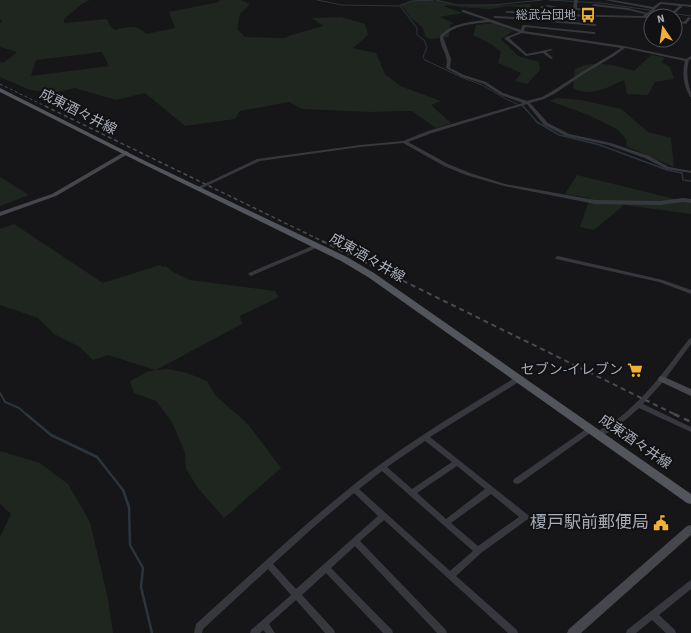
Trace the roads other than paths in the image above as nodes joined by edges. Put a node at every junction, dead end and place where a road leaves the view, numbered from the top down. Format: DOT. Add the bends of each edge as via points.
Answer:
graph roads {
  1 [pos="559,0"];
  2 [pos="576,0"];
  3 [pos="595,0"];
  4 [pos="607,0"];
  5 [pos="640,0"];
  6 [pos="636,4"];
  7 [pos="682,5"];
  8 [pos="548,6"];
  9 [pos="691,6"];
  10 [pos="542,7"];
  11 [pos="558,8"];
  12 [pos="594,8"];
  13 [pos="625,8"];
  14 [pos="654,8"];
  15 [pos="679,8"];
  16 [pos="575,9"];
  17 [pos="463,12"];
  18 [pos="643,13"];
  19 [pos="553,15"];
  20 [pos="592,15"];
  21 [pos="599,15"];
  22 [pos="607,15"];
  23 [pos="495,17"];
  24 [pos="643,17"];
  25 [pos="689,18"];
  26 [pos="486,19"];
  27 [pos="552,21"];
  28 [pos="490,22"];
  29 [pos="683,23"];
  30 [pos="595,25"];
  31 [pos="549,29"];
  32 [pos="522,32"];
  33 [pos="594,33"];
  34 [pos="546,36"];
  35 [pos="593,43"];
  36 [pos="624,47"];
  37 [pos="551,50"];
  38 [pos="544,52"];
  39 [pos="551,58"];
  40 [pos="689,59"];
  41 [pos="0,90"];
  42 [pos="691,96"];
  43 [pos="528,103"];
  44 [pos="404,142"];
  45 [pos="126,153"];
  46 [pos="691,172"];
  47 [pos="198,188"];
  48 [pos="691,201"];
  49 [pos="0,214"];
  50 [pos="317,246"];
  51 [pos="558,258"];
  52 [pos="251,274"];
  53 [pos="691,292"];
  54 [pos="691,340"];
  55 [pos="520,378"];
  56 [pos="662,379"];
  57 [pos="691,393"];
  58 [pos="639,405"];
  59 [pos="691,430"];
  60 [pos="595,432"];
  61 [pos="424,437"];
  62 [pos="456,463"];
  63 [pos="383,468"];
  64 [pos="517,481"];
  65 [pos="354,489"];
  66 [pos="490,490"];
  67 [pos="412,493"];
  68 [pos="691,500"];
  69 [pos="383,516"];
  70 [pos="446,523"];
  71 [pos="691,530"];
  72 [pos="355,541"];
  73 [pos="478,551"];
  74 [pos="268,564"];
  75 [pos="326,568"];
  76 [pos="450,576"];
  77 [pos="691,584"];
  78 [pos="296,594"];
  79 [pos="653,615"];
  80 [pos="264,624"];
  81 [pos="198,633"];
  82 [pos="254,633"];
  83 [pos="271,633"];
  84 [pos="331,633"];
  85 [pos="389,633"];
  86 [pos="443,633"];
  87 [pos="514,633"];
  88 [pos="573,633"];
  89 [pos="630,633"];
  90 [pos="672,633"];
  1 -- 11 [label="street"];
  2 -- 16 [label="street"];
  3 -- 12 [label="street"];
  4 -- 6 [label="street"];
  5 -- 6 [label="street"];
  6 -- 13 [label="street"];
  6 -- 14 [label="street"];
  7 -- 9 [label="street"];
  7 -- 14 [label="street" via="660,3"];
  7 -- 15 [label="street"];
  8 -- 11 [label="street"];
  10 -- 19 [label="street"];
  11 -- 16 [label="street"];
  12 -- 13 [label="street"];
  12 -- 16 [label="street"];
  12 -- 20 [label="street"];
  13 -- 18 [label="street"];
  13 -- 22 [label="street"];
  17 -- 26 [label="street"];
  19 -- 20 [label="street"];
  19 -- 27 [label="street"];
  20 -- 21 [label="street"];
  21 -- 22 [label="street"];
  21 -- 30 [label="street"];
  22 -- 24 [label="street"];
  23 -- 23 [label="street" via="533,19 535,11 507,10"];
  23 -- 26 [label="street"];
  25 -- 29 [label="street"];
  26 -- 28 [label="street"];
  27 -- 30 [label="street"];
  27 -- 31 [label="street"];
  28 -- 32 [label="street"];
  28 -- 43 [label="street" via="452,27 443,34 441,40 449,56 448,68 485,83 502,94"];
  30 -- 33 [label="street"];
  31 -- 32 [label="street" via="524,26"];
  31 -- 33 [label="street"];
  31 -- 34 [label="street"];
  32 -- 34 [label="street"];
  32 -- 38 [label="street" via="506,38 526,55"];
  33 -- 35 [label="street"];
  34 -- 35 [label="street"];
  35 -- 36 [label="street"];
  36 -- 40 [label="street"];
  36 -- 43 [label="street" via="558,91"];
  37 -- 38 [label="street"];
  38 -- 39 [label="street"];
  40 -- 42 [label="street" via="685,86"];
  41 -- 45 [label="main road, 成東酒々井線"];
  43 -- 44 [label="street"];
  43 -- 46 [label="street" via="546,124 568,135 609,144 668,168"];
  44 -- 47 [label="street" via="259,160"];
  44 -- 48 [label="street" via="446,165 504,185 596,202"];
  45 -- 47 [label="main road, 成東酒々井線"];
  45 -- 49 [label="street" via="54,195"];
  47 -- 50 [label="main road, 成東酒々井線"];
  50 -- 52 [label="street"];
  50 -- 55 [label="main road, 成東酒々井線" via="393,288"];
  51 -- 53 [label="street" via="660,281"];
  54 -- 56 [label="street"];
  55 -- 60 [label="main road, 成東酒々井線"];
  55 -- 61 [label="street"];
  56 -- 57 [label="street"];
  56 -- 58 [label="street"];
  58 -- 59 [label="street"];
  58 -- 60 [label="street" via="612,427"];
  60 -- 64 [label="street"];
  60 -- 68 [label="main road, 成東酒々井線"];
  61 -- 62 [label="street"];
  61 -- 63 [label="street"];
  62 -- 66 [label="street"];
  62 -- 67 [label="street"];
  63 -- 65 [label="street"];
  63 -- 67 [label="street"];
  65 -- 69 [label="street"];
  65 -- 74 [label="street"];
  66 -- 70 [label="street"];
  66 -- 73 [label="street" via="525,517"];
  67 -- 70 [label="street"];
  69 -- 72 [label="street"];
  69 -- 76 [label="street"];
  70 -- 73 [label="street"];
  71 -- 88 [label="street"];
  72 -- 75 [label="street"];
  72 -- 86 [label="street"];
  73 -- 76 [label="street"];
  74 -- 78 [label="street"];
  74 -- 81 [label="street" via="199,627"];
  75 -- 78 [label="street"];
  75 -- 85 [label="street"];
  76 -- 87 [label="street"];
  77 -- 79 [label="street"];
  78 -- 80 [label="street"];
  78 -- 84 [label="street"];
  79 -- 89 [label="street"];
  79 -- 90 [label="street"];
  80 -- 82 [label="street"];
  80 -- 83 [label="street"];
}
